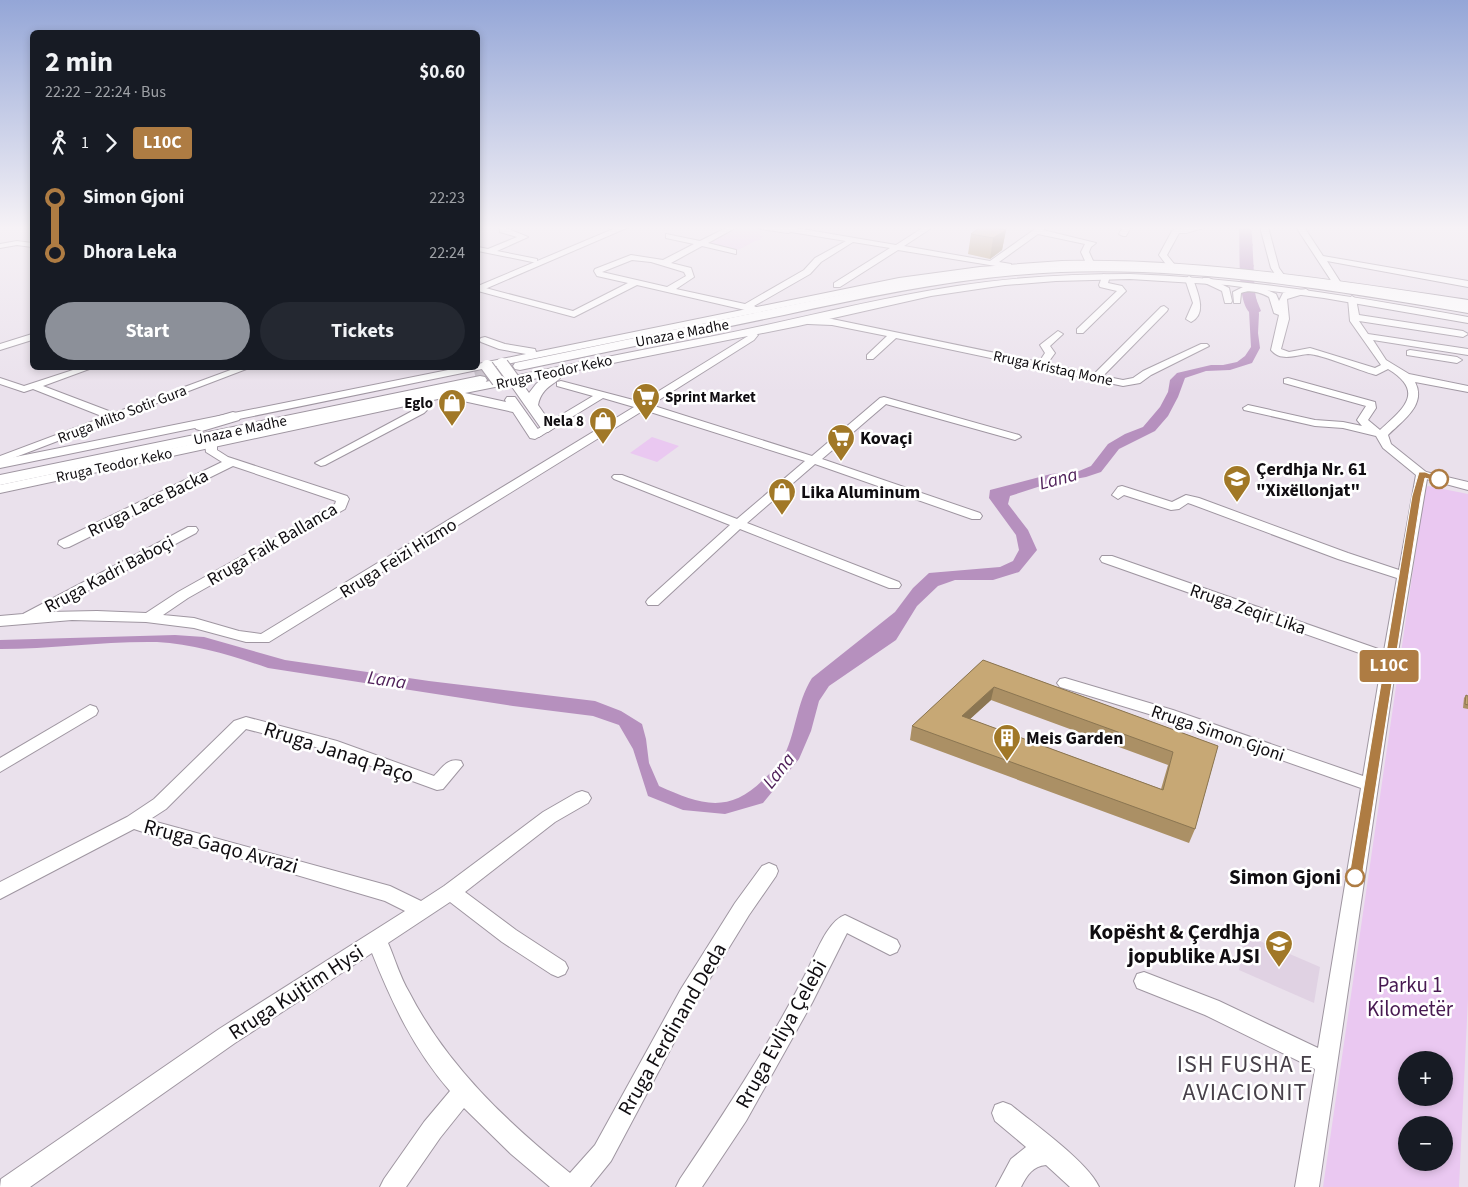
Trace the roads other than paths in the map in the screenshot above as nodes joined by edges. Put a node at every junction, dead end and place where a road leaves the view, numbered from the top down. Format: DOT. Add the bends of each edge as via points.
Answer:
graph roads {
  1 [pos="492,282"];
  2 [pos="637,282"];
  3 [pos="639,282"];
  4 [pos="683,282"];
  5 [pos="789,282"];
  6 [pos="840,282"];
  7 [pos="894,282"];
  8 [pos="960,282"];
  9 [pos="994,282"];
  10 [pos="1104,282"];
  11 [pos="1190,282"];
  12 [pos="1211,282"];
  13 [pos="1236,282"];
  14 [pos="1265,282"];
  15 [pos="1267,282"];
  16 [pos="1267,282"];
  17 [pos="1268,282"];
  18 [pos="1333,282"];
  19 [pos="1337,283"];
  20 [pos="836,285"];
  21 [pos="480,288"];
  22 [pos="480,289"];
  23 [pos="669,289"];
  24 [pos="1306,292"];
  25 [pos="1352,299"];
  26 [pos="863,300"];
  27 [pos="724,302"];
  28 [pos="1468,303"];
  29 [pos="747,307"];
  30 [pos="1164,309"];
  31 [pos="1468,309"];
  32 [pos="758,310"];
  33 [pos="1468,314"];
  34 [pos="722,317"];
  35 [pos="1354,317"];
  36 [pos="1191,319"];
  37 [pos="1284,319"];
  38 [pos="1468,320"];
  39 [pos="808,321"];
  40 [pos="862,329"];
  41 [pos="1080,331"];
  42 [pos="480,332"];
  43 [pos="750,332"];
  44 [pos="1058,334"];
  45 [pos="1463,334"];
  46 [pos="894,335"];
  47 [pos="1365,336"];
  48 [pos="30,338"];
  49 [pos="485,340"];
  50 [pos="1204,346"];
  51 [pos="1372,346"];
  52 [pos="0,347"];
  53 [pos="552,351"];
  54 [pos="1468,352"];
  55 [pos="870,357"];
  56 [pos="1468,362"];
  57 [pos="501,363"];
  58 [pos="1041,366"];
  59 [pos="1387,366"];
  60 [pos="522,368"];
  61 [pos="568,369"];
  62 [pos="81,370"];
  63 [pos="239,370"];
  64 [pos="445,370"];
  65 [pos="480,370"];
  66 [pos="1096,377"];
  67 [pos="1408,377"];
  68 [pos="426,378"];
  69 [pos="514,380"];
  70 [pos="1288,381"];
  71 [pos="2,383"];
  72 [pos="499,383"];
  73 [pos="561,384"];
  74 [pos="34,386"];
  75 [pos="1468,389"];
  76 [pos="604,394"];
  77 [pos="429,399"];
  78 [pos="532,405"];
  79 [pos="643,405"];
  80 [pos="1248,408"];
  81 [pos="517,409"];
  82 [pos="233,416"];
  83 [pos="113,417"];
  84 [pos="548,428"];
  85 [pos="1378,433"];
  86 [pos="535,435"];
  87 [pos="1015,437"];
  88 [pos="235,439"];
  89 [pos="154,444"];
  90 [pos="211,444"];
  91 [pos="813,460"];
  92 [pos="233,461"];
  93 [pos="0,462"];
  94 [pos="321,463"];
  95 [pos="0,471"];
  96 [pos="1422,474"];
  97 [pos="618,477"];
  98 [pos="0,480"];
  99 [pos="1468,486"];
  100 [pos="0,488"];
  101 [pos="1118,495"];
  102 [pos="976,516"];
  103 [pos="736,525"];
  104 [pos="192,530"];
  105 [pos="64,544"];
  106 [pos="1107,559"];
  107 [pos="1404,576"];
  108 [pos="894,586"];
  109 [pos="653,602"];
  110 [pos="26,618"];
  111 [pos="148,618"];
  112 [pos="0,621"];
  113 [pos="1390,658"];
  114 [pos="1065,683"];
  115 [pos="90,711"];
  116 [pos="455,765"];
  117 [pos="0,766"];
  118 [pos="1371,785"];
  119 [pos="582,798"];
  120 [pos="133,822"];
  121 [pos="769,871"];
  122 [pos="0,891"];
  123 [pos="452,892"];
  124 [pos="422,911"];
  125 [pos="377,940"];
  126 [pos="890,946"];
  127 [pos="558,968"];
  128 [pos="1144,981"];
  129 [pos="1326,1063"];
  130 [pos="463,1092"];
  131 [pos="1003,1113"];
  132 [pos="1049,1153"];
  133 [pos="9,1187"];
  134 [pos="392,1187"];
  135 [pos="569,1187"];
  136 [pos="574,1187"];
  137 [pos="688,1187"];
  138 [pos="1008,1187"];
  139 [pos="1086,1187"];
  140 [pos="1307,1187"];
  1 -- 21 [label="main road"];
  2 -- 22 [label="street" via="574,314"];
  3 -- 23 [label="street"];
  4 -- 23 [label="street"];
  5 -- 29 [label="street"];
  6 -- 20 [label="street"];
  7 -- 32 [label="main road, Rruga Teodor Keko"];
  8 -- 26 [label="highway, Unaza e Madhe"];
  9 -- 26 [label="main road, Rruga Teodor Keko"];
  10 -- 41 [label="street" via="1103,285 1122,291"];
  11 -- 36 [label="street" via="1198,303"];
  12 -- 13 [label="street" via="1226,290 1232,301"];
  14 -- 37 [label="street" via="1276,311"];
  15 -- 24 [label="main road"];
  16 -- 33 [label="highway, Unaza e Madhe"];
  17 -- 31 [label="highway, Unaza e Madhe"];
  18 -- 19 [label="main road"];
  19 -- 28 [label="main road"];
  23 -- 27 [label="street"];
  24 -- 25 [label="main road"];
  24 -- 37 [label="street" via="1283,298"];
  25 -- 35 [label="street"];
  25 -- 38 [label="main road"];
  26 -- 34 [label="highway"];
  26 -- 39 [label="main road, Rruga Teodor Keko"];
  26 -- 40 [label="street" via="853,317"];
  26 -- 43 [label="highway"];
  26 -- 60 [label="highway, Unaza e Madhe"];
  27 -- 29 [label="street"];
  27 -- 34 [label="street" via="726,312"];
  29 -- 32 [label="street"];
  30 -- 66 [label="street"];
  32 -- 34 [label="main road, Rruga Teodor Keko"];
  34 -- 53 [label="main road, Rruga Teodor Keko"];
  35 -- 45 [label="street"];
  35 -- 47 [label="street"];
  37 -- 59 [label="street" via="1278,352 1289,355 1314,351 1376,372"];
  39 -- 40 [label="street, Rruga Kristaq Mone" via="832,322"];
  39 -- 43 [label="main road, Rruga Teodor Keko"];
  40 -- 46 [label="street, Rruga Kristaq Mone"];
  42 -- 49 [label="main road"];
  43 -- 61 [label="main road, Rruga Teodor Keko"];
  43 -- 79 [label="street, Rruga Feizi Hizmo" via="751,338"];
  44 -- 58 [label="street" via="1045,345 1050,353"];
  46 -- 55 [label="street"];
  46 -- 58 [label="street, Rruga Kristaq Mone"];
  47 -- 51 [label="street"];
  47 -- 54 [label="street"];
  48 -- 52 [label="street"];
  49 -- 53 [label="main road" via="515,349"];
  49 -- 57 [label="main road"];
  50 -- 66 [label="street, Rruga Kristaq Mone" via="1131,382"];
  51 -- 56 [label="street"];
  51 -- 59 [label="street"];
  53 -- 57 [label="main road, Rruga Teodor Keko"];
  57 -- 65 [label="main road, Rruga Teodor Keko"];
  57 -- 69 [label="main road, bridge"];
  58 -- 66 [label="street, Rruga Kristaq Mone"];
  59 -- 67 [label="street"];
  61 -- 69 [label="main road, Rruga Teodor Keko"];
  61 -- 78 [label="main road" via="537,390 532,396"];
  62 -- 74 [label="street"];
  63 -- 83 [label="street, Rruga Milto Sotir Gura"];
  64 -- 68 [label="main road"];
  65 -- 68 [label="main road, Rruga Teodor Keko"];
  65 -- 72 [label="main road, bridge"];
  65 -- 89 [label="highway, Unaza e Madhe"];
  67 -- 75 [label="street"];
  67 -- 85 [label="street" via="1412,384 1412,403 1398,421"];
  68 -- 82 [label="main road, Rruga Teodor Keko"];
  69 -- 72 [label="main road, Rruga Teodor Keko"];
  69 -- 78 [label="main road"];
  70 -- 85 [label="street" via="1371,404 1362,420"];
  71 -- 74 [label="street" via="24,390"];
  72 -- 77 [label="main road, Rruga Teodor Keko"];
  72 -- 81 [label="main road"];
  73 -- 76 [label="street"];
  74 -- 83 [label="street"];
  76 -- 79 [label="street"];
  76 -- 84 [label="street"];
  77 -- 81 [label="main road" via="468,397"];
  77 -- 88 [label="main road, Rruga Teodor Keko"];
  77 -- 94 [label="street" via="420,411"];
  78 -- 84 [label="main road"];
  79 -- 91 [label="street"];
  79 -- 111 [label="street, Rruga Feizi Hizmo" via="264,639 242,637 196,623"];
  80 -- 85 [label="street"];
  81 -- 86 [label="main road"];
  82 -- 89 [label="highway"];
  82 -- 93 [label="main road, Rruga Teodor Keko"];
  83 -- 93 [label="street, Rruga Milto Sotir Gura"];
  84 -- 86 [label="street"];
  85 -- 96 [label="street" via="1387,446"];
  87 -- 91 [label="street" via="884,400"];
  88 -- 89 [label="highway"];
  88 -- 90 [label="main road, Rruga Teodor Keko"];
  89 -- 95 [label="highway, Unaza e Madhe"];
  89 -- 98 [label="highway, Unaza e Madhe"];
  90 -- 92 [label="street, Rruga Faik Ballanca" via="212,452"];
  90 -- 100 [label="main road, Rruga Teodor Keko"];
  91 -- 102 [label="street"];
  91 -- 103 [label="street"];
  92 -- 105 [label="street, Rruga Lace Backa"];
  92 -- 111 [label="street, Rruga Faik Ballanca" via="344,501 341,506 191,590"];
  96 -- 99 [label="street"];
  96 -- 107 [label="street"];
  97 -- 103 [label="street"];
  101 -- 107 [label="street" via="1122,490 1171,506 1186,499 1195,501"];
  103 -- 108 [label="street"];
  103 -- 109 [label="street"];
  104 -- 110 [label="street, Rruga Kadri Baboçi"];
  106 -- 113 [label="street, Rruga Zeqir Lika"];
  107 -- 113 [label="street"];
  110 -- 111 [label="street, Rruga Feizi Hizmo"];
  110 -- 112 [label="street, Rruga Feizi Hizmo"];
  113 -- 118 [label="street"];
  114 -- 118 [label="street, Rruga Simon Gjoni" via="1167,714"];
  115 -- 117 [label="street"];
  116 -- 120 [label="street, Rruga Janaq Paço" via="437,784 331,745 246,723 240,725 160,804"];
  118 -- 129 [label="street"];
  119 -- 123 [label="street, Rruga Kujtim Hysi" via="506,848"];
  120 -- 122 [label="street, Rruga Gaqo Avrazi"];
  120 -- 124 [label="street, Rruga Gaqo Avrazi" via="390,894"];
  121 -- 136 [label="street, Rruga Ferdinand Deda" via="688,996 603,1152"];
  123 -- 124 [label="street, Rruga Kujtim Hysi"];
  123 -- 127 [label="street" via="509,936"];
  124 -- 125 [label="street, Rruga Kujtim Hysi"];
  125 -- 130 [label="street" via="400,997 430,1048"];
  125 -- 133 [label="street, Rruga Kujtim Hysi" via="228,1036"];
  126 -- 137 [label="street, Rruga Evliya Çelebi" via="845,923 840,927 805,996 738,1112"];
  128 -- 129 [label="street" via="1212,1008"];
  129 -- 140 [label="street"];
  130 -- 134 [label="street"];
  130 -- 135 [label="street" via="498,1127"];
  131 -- 132 [label="street"];
  132 -- 138 [label="street" via="1024,1160"];
  132 -- 139 [label="street"];
}
